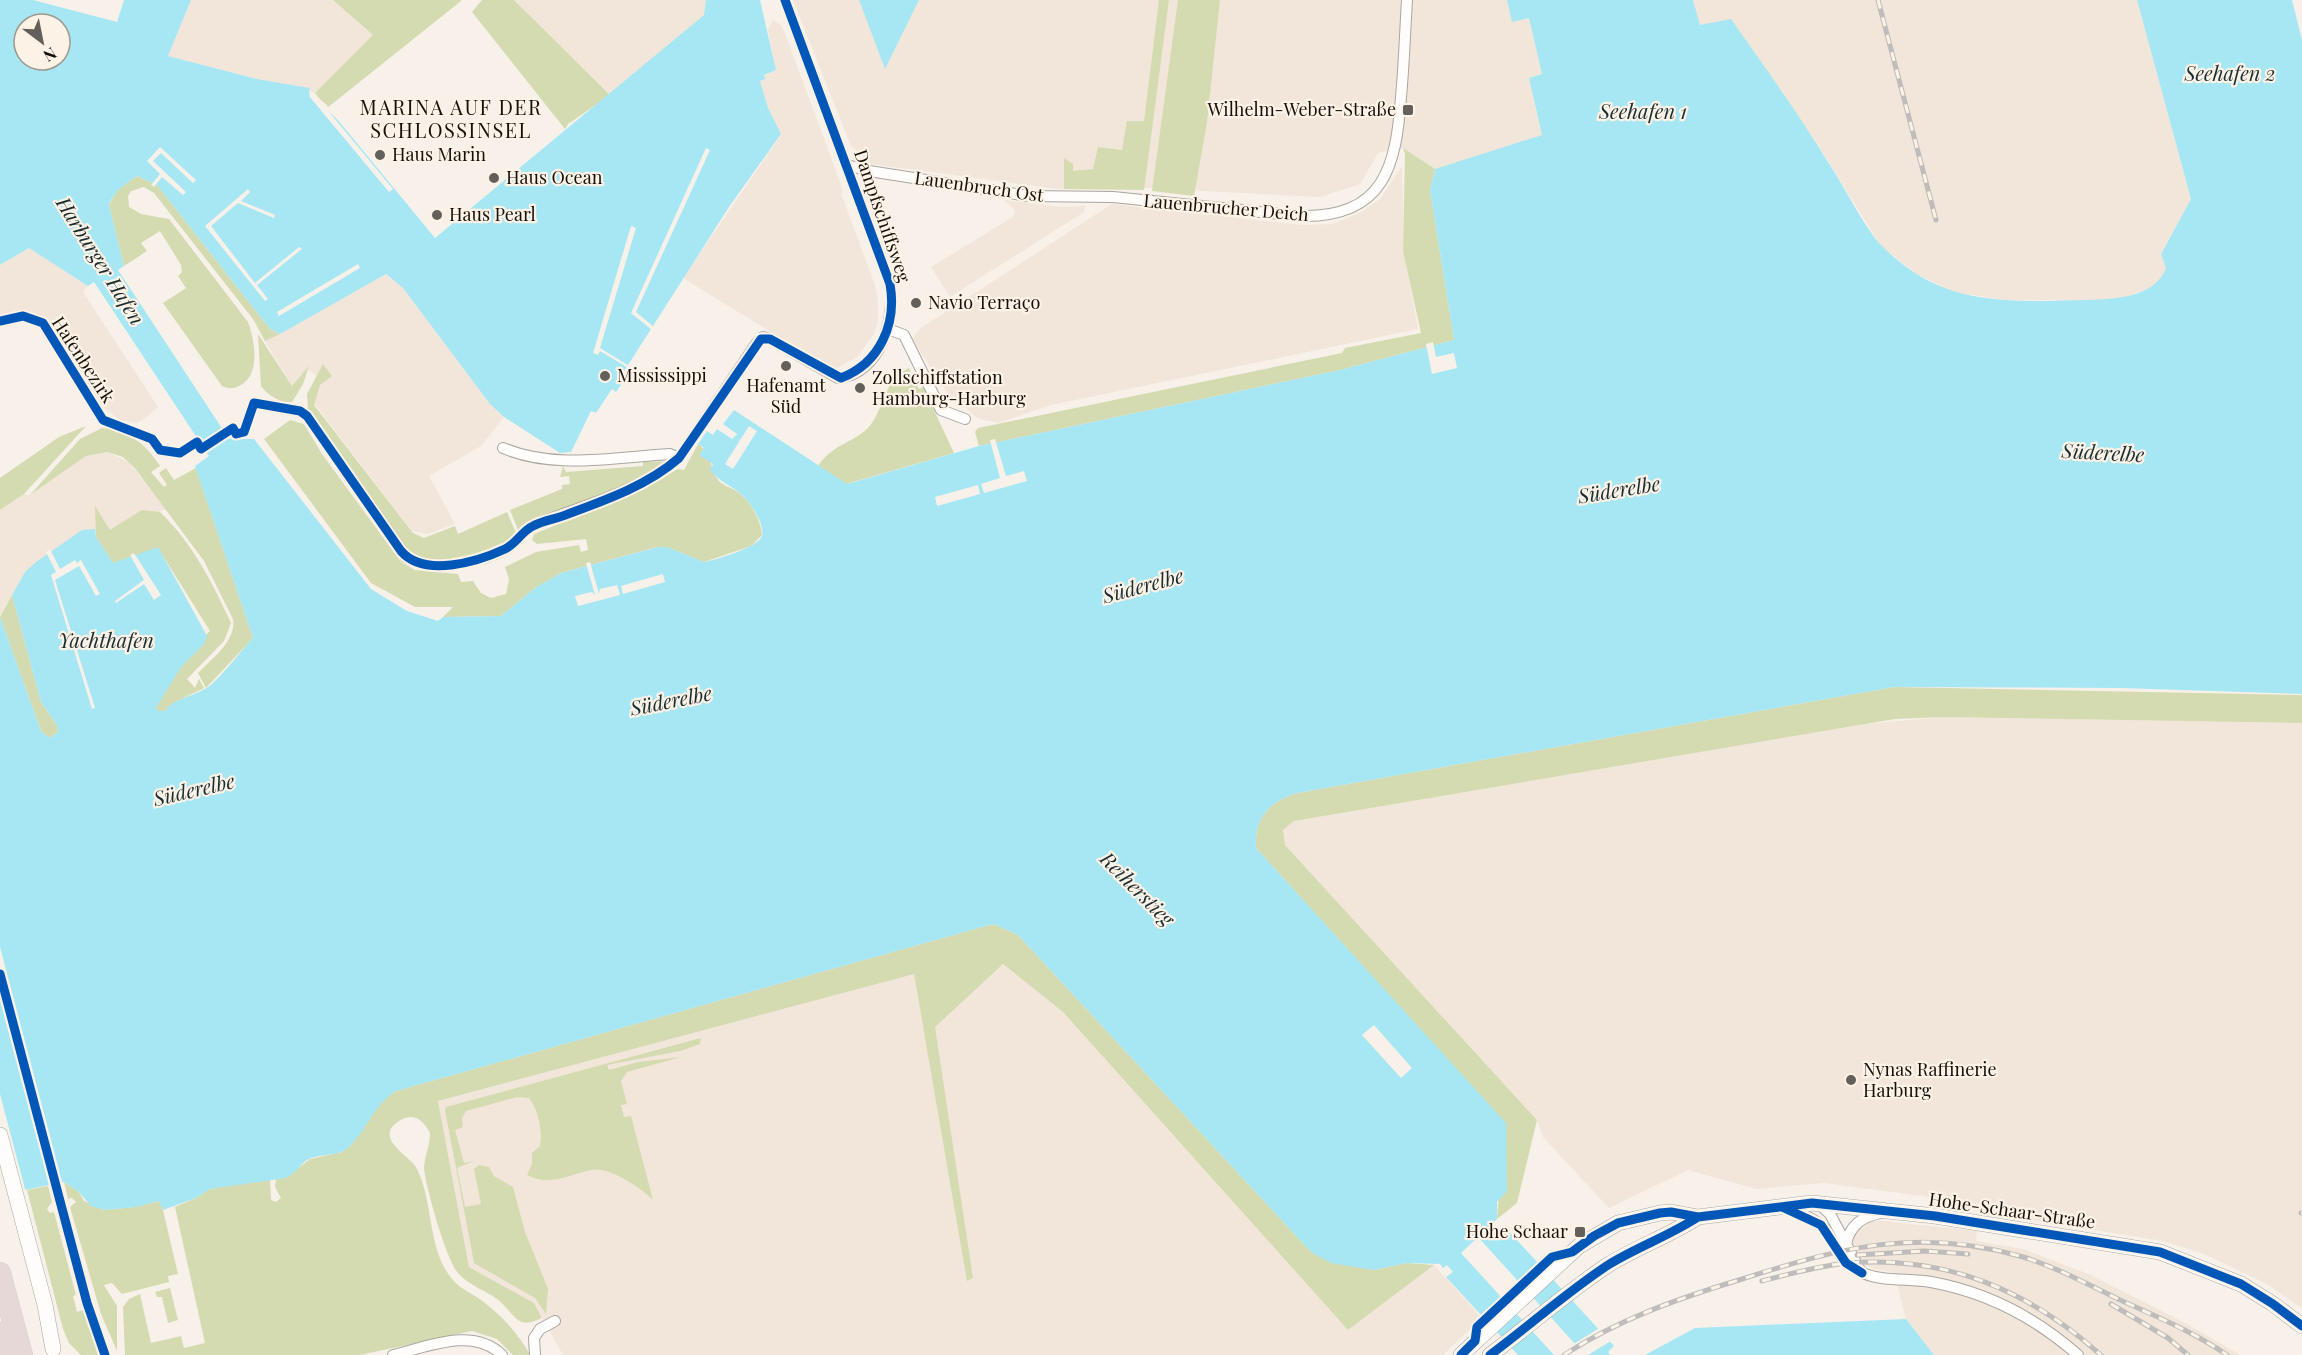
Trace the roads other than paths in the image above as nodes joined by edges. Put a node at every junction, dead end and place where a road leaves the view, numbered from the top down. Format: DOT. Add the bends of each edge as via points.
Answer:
graph roads {
  1 [pos="784,0"];
  2 [pos="1407,0"];
  3 [pos="848,165"];
  4 [pos="1113,197"];
  5 [pos="0,321"];
  6 [pos="888,329"];
  7 [pos="254,402"];
  8 [pos="965,418"];
  9 [pos="103,420"];
  10 [pos="503,448"];
  11 [pos="678,458"];
  12 [pos="0,1135"];
  13 [pos="0,1172"];
  14 [pos="1779,1206"];
  15 [pos="1835,1210"];
  16 [pos="1890,1210"];
  17 [pos="1698,1217"];
  18 [pos="1827,1230"];
  19 [pos="1846,1244"];
  20 [pos="0,1273"];
  21 [pos="1862,1273"];
  22 [pos="40,1306"];
  23 [pos="555,1321"];
  24 [pos="2302,1326"];
  25 [pos="0,1334"];
  26 [pos="54,1352"];
  27 [pos="1494,1352"];
  28 [pos="5,1355"];
  29 [pos="22,1355"];
  30 [pos="393,1355"];
  31 [pos="502,1355"];
  32 [pos="535,1355"];
  33 [pos="1461,1355"];
  34 [pos="2078,1355"];
  1 -- 3 [label="street, Dampfschiffsweg"];
  2 -- 4 [label="street, Lauenbrucher Deich" via="1396,148 1389,170 1371,194 1346,210 1315,217"];
  3 -- 4 [label="street, Lauenbruch Ost" via="1001,192"];
  3 -- 6 [label="street, Dampfschiffsweg" via="890,284"];
  5 -- 9 [label="street, Hafenbezirk" via="24,316 43,323"];
  6 -- 8 [label="street" via="904,335 941,410"];
  6 -- 11 [label="street, Dampfschiffsweg" via="868,363 841,378 763,338"];
  7 -- 11 [label="street" via="300,411 307,416 401,551 411,560 425,564 461,564 505,549 532,526 634,487 657,476"];
  10 -- 11 [label="street" via="525,457 555,461 670,454"];
  12 -- 22 [label="main road"];
  13 -- 22 [label="main road"];
  14 -- 15 [label="main road, Hohe-Schaar-Straße" via="1817,1203"];
  14 -- 17 [label="main road, Hohe-Schaar-Straße"];
  14 -- 18 [label="street"];
  15 -- 16 [label="main road, Hohe-Schaar-Straße"];
  15 -- 18 [label="street"];
  15 -- 19 [label="street"];
  16 -- 19 [label="street" via="1859,1221"];
  16 -- 24 [label="main road, Hohe-Schaar-Straße" via="2160,1252 2241,1284"];
  17 -- 27 [label="main road, Hohe-Schaar-Straße" via="1674,1233 1628,1253"];
  17 -- 33 [label="main road, Hohe-Schaar-Straße" via="1671,1212 1618,1223 1579,1246"];
  18 -- 21 [label="street" via="1840,1257"];
  19 -- 21 [label="street"];
  20 -- 29 [label="highway"];
  21 -- 34 [label="street" via="1933,1282 1972,1292 2035,1322"];
  22 -- 26 [label="main road"];
  23 -- 32 [label="street" via="540,1329 534,1338"];
  25 -- 28 [label="highway"];
  30 -- 31 [label="street" via="473,1340 490,1345"];
}
